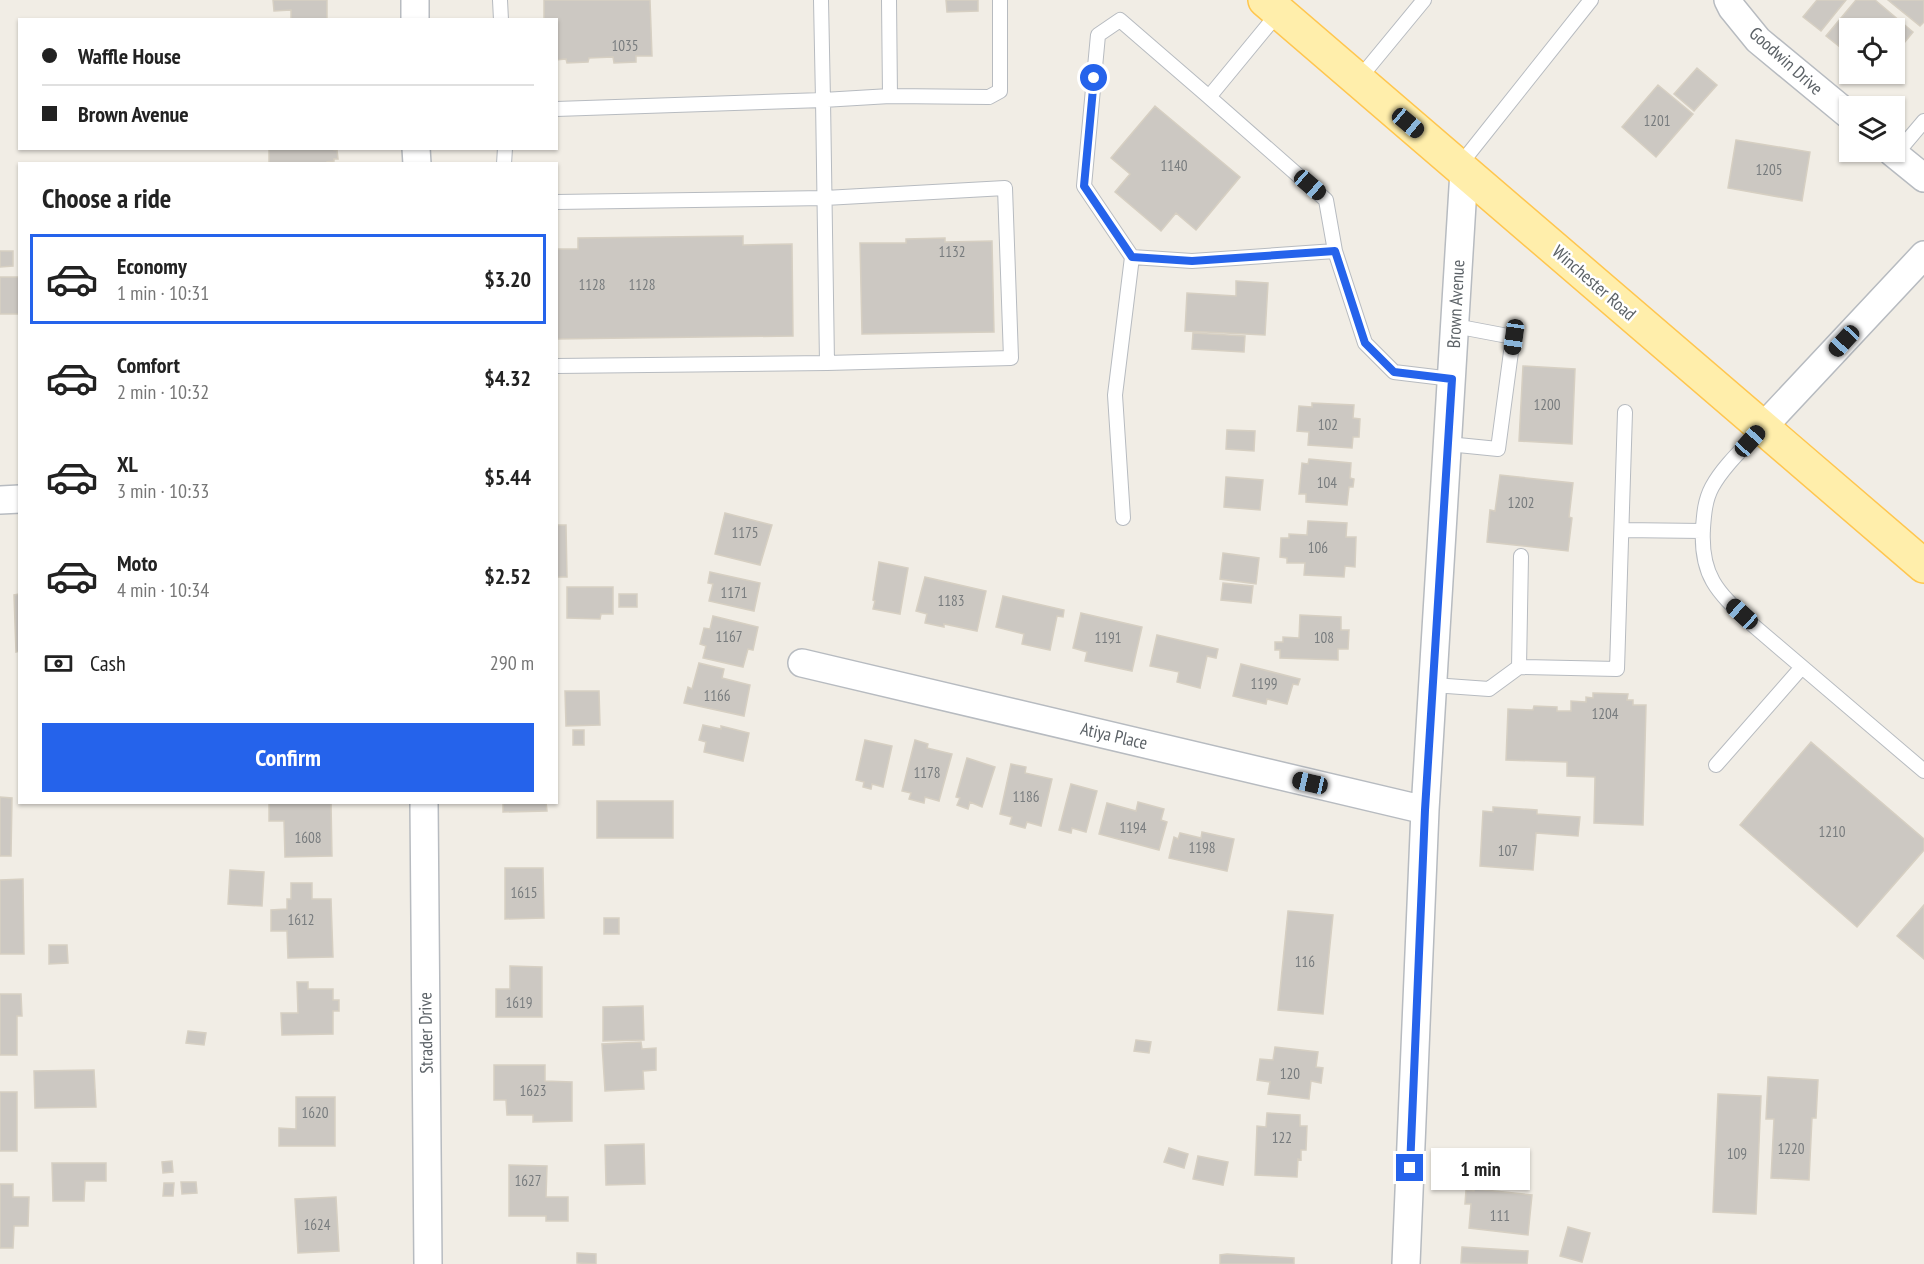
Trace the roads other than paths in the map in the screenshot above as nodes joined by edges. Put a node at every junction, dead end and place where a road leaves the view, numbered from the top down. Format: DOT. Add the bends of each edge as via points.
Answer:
graph roads {
  1 [pos="415,0"];
  2 [pos="500,0"];
  3 [pos="821,0"];
  4 [pos="889,0"];
  5 [pos="1000,0"];
  6 [pos="1424,0"];
  7 [pos="1591,0"];
  8 [pos="1728,0"];
  9 [pos="1272,6"];
  10 [pos="415,18"];
  11 [pos="501,18"];
  12 [pos="1358,80"];
  13 [pos="890,96"];
  14 [pos="1209,97"];
  15 [pos="823,100"];
  16 [pos="1839,107"];
  17 [pos="558,110"];
  18 [pos="1924,121"];
  19 [pos="1905,141"];
  20 [pos="1905,162"];
  21 [pos="1461,169"];
  22 [pos="1924,178"];
  23 [pos="825,198"];
  24 [pos="558,202"];
  25 [pos="1335,251"];
  26 [pos="1924,255"];
  27 [pos="1132,257"];
  28 [pos="1455,326"];
  29 [pos="827,363"];
  30 [pos="558,366"];
  31 [pos="1452,379"];
  32 [pos="1625,412"];
  33 [pos="1763,427"];
  34 [pos="1448,444"];
  35 [pos="18,499"];
  36 [pos="0,500"];
  37 [pos="1123,518"];
  38 [pos="1622,530"];
  39 [pos="1703,531"];
  40 [pos="1521,556"];
  41 [pos="1924,566"];
  42 [pos="802,663"];
  43 [pos="1802,667"];
  44 [pos="1520,668"];
  45 [pos="1433,685"];
  46 [pos="1716,765"];
  47 [pos="1924,771"];
  48 [pos="424,804"];
  49 [pos="1425,810"];
  50 [pos="428,1264"];
  51 [pos="1406,1264"];
  1 -- 10 [label="street"];
  2 -- 11 [label="lane"];
  3 -- 15 [label="lane"];
  4 -- 13 [label="lane"];
  5 -- 13 [label="lane" via="1000,91 989,97"];
  6 -- 12 [label="lane"];
  7 -- 21 [label="lane"];
  8 -- 16 [label="street, Goodwin Drive" via="1758,40"];
  9 -- 12 [label="main road, Winchester Road"];
  9 -- 14 [label="lane"];
  12 -- 21 [label="main road, Winchester Road"];
  13 -- 15 [label="lane"];
  14 -- 25 [label="lane" via="1326,200"];
  14 -- 27 [label="lane" via="1120,20 1098,35 1084,186"];
  15 -- 17 [label="lane"];
  15 -- 23 [label="lane"];
  18 -- 19 [label="lane"];
  20 -- 22 [label="street"];
  21 -- 28 [label="street, Brown Avenue"];
  21 -- 33 [label="main road, Winchester Road"];
  23 -- 24 [label="lane"];
  23 -- 29 [label="lane"];
  23 -- 29 [label="lane" via="1005,188 1011,358"];
  25 -- 27 [label="lane" via="1192,261"];
  25 -- 31 [label="lane" via="1365,343 1394,372"];
  26 -- 33 [label="street"];
  27 -- 37 [label="lane" via="1116,394"];
  28 -- 31 [label="street, Brown Avenue"];
  28 -- 34 [label="lane" via="1514,337 1498,449"];
  29 -- 30 [label="lane"];
  31 -- 34 [label="street, Brown Avenue"];
  32 -- 38 [label="lane"];
  33 -- 39 [label="lane" via="1711,488"];
  33 -- 41 [label="main road, Winchester Road"];
  34 -- 45 [label="street, Brown Avenue"];
  35 -- 36 [label="street"];
  38 -- 39 [label="lane"];
  38 -- 44 [label="lane" via="1617,669"];
  39 -- 43 [label="lane" via="1705,564 1714,585"];
  40 -- 44 [label="lane"];
  42 -- 49 [label="street, Atiya Place"];
  43 -- 46 [label="lane"];
  43 -- 47 [label="lane"];
  44 -- 45 [label="lane" via="1489,689"];
  45 -- 49 [label="street, Brown Avenue"];
  48 -- 50 [label="street, Strader Drive"];
  49 -- 51 [label="street, Brown Avenue"];
}
